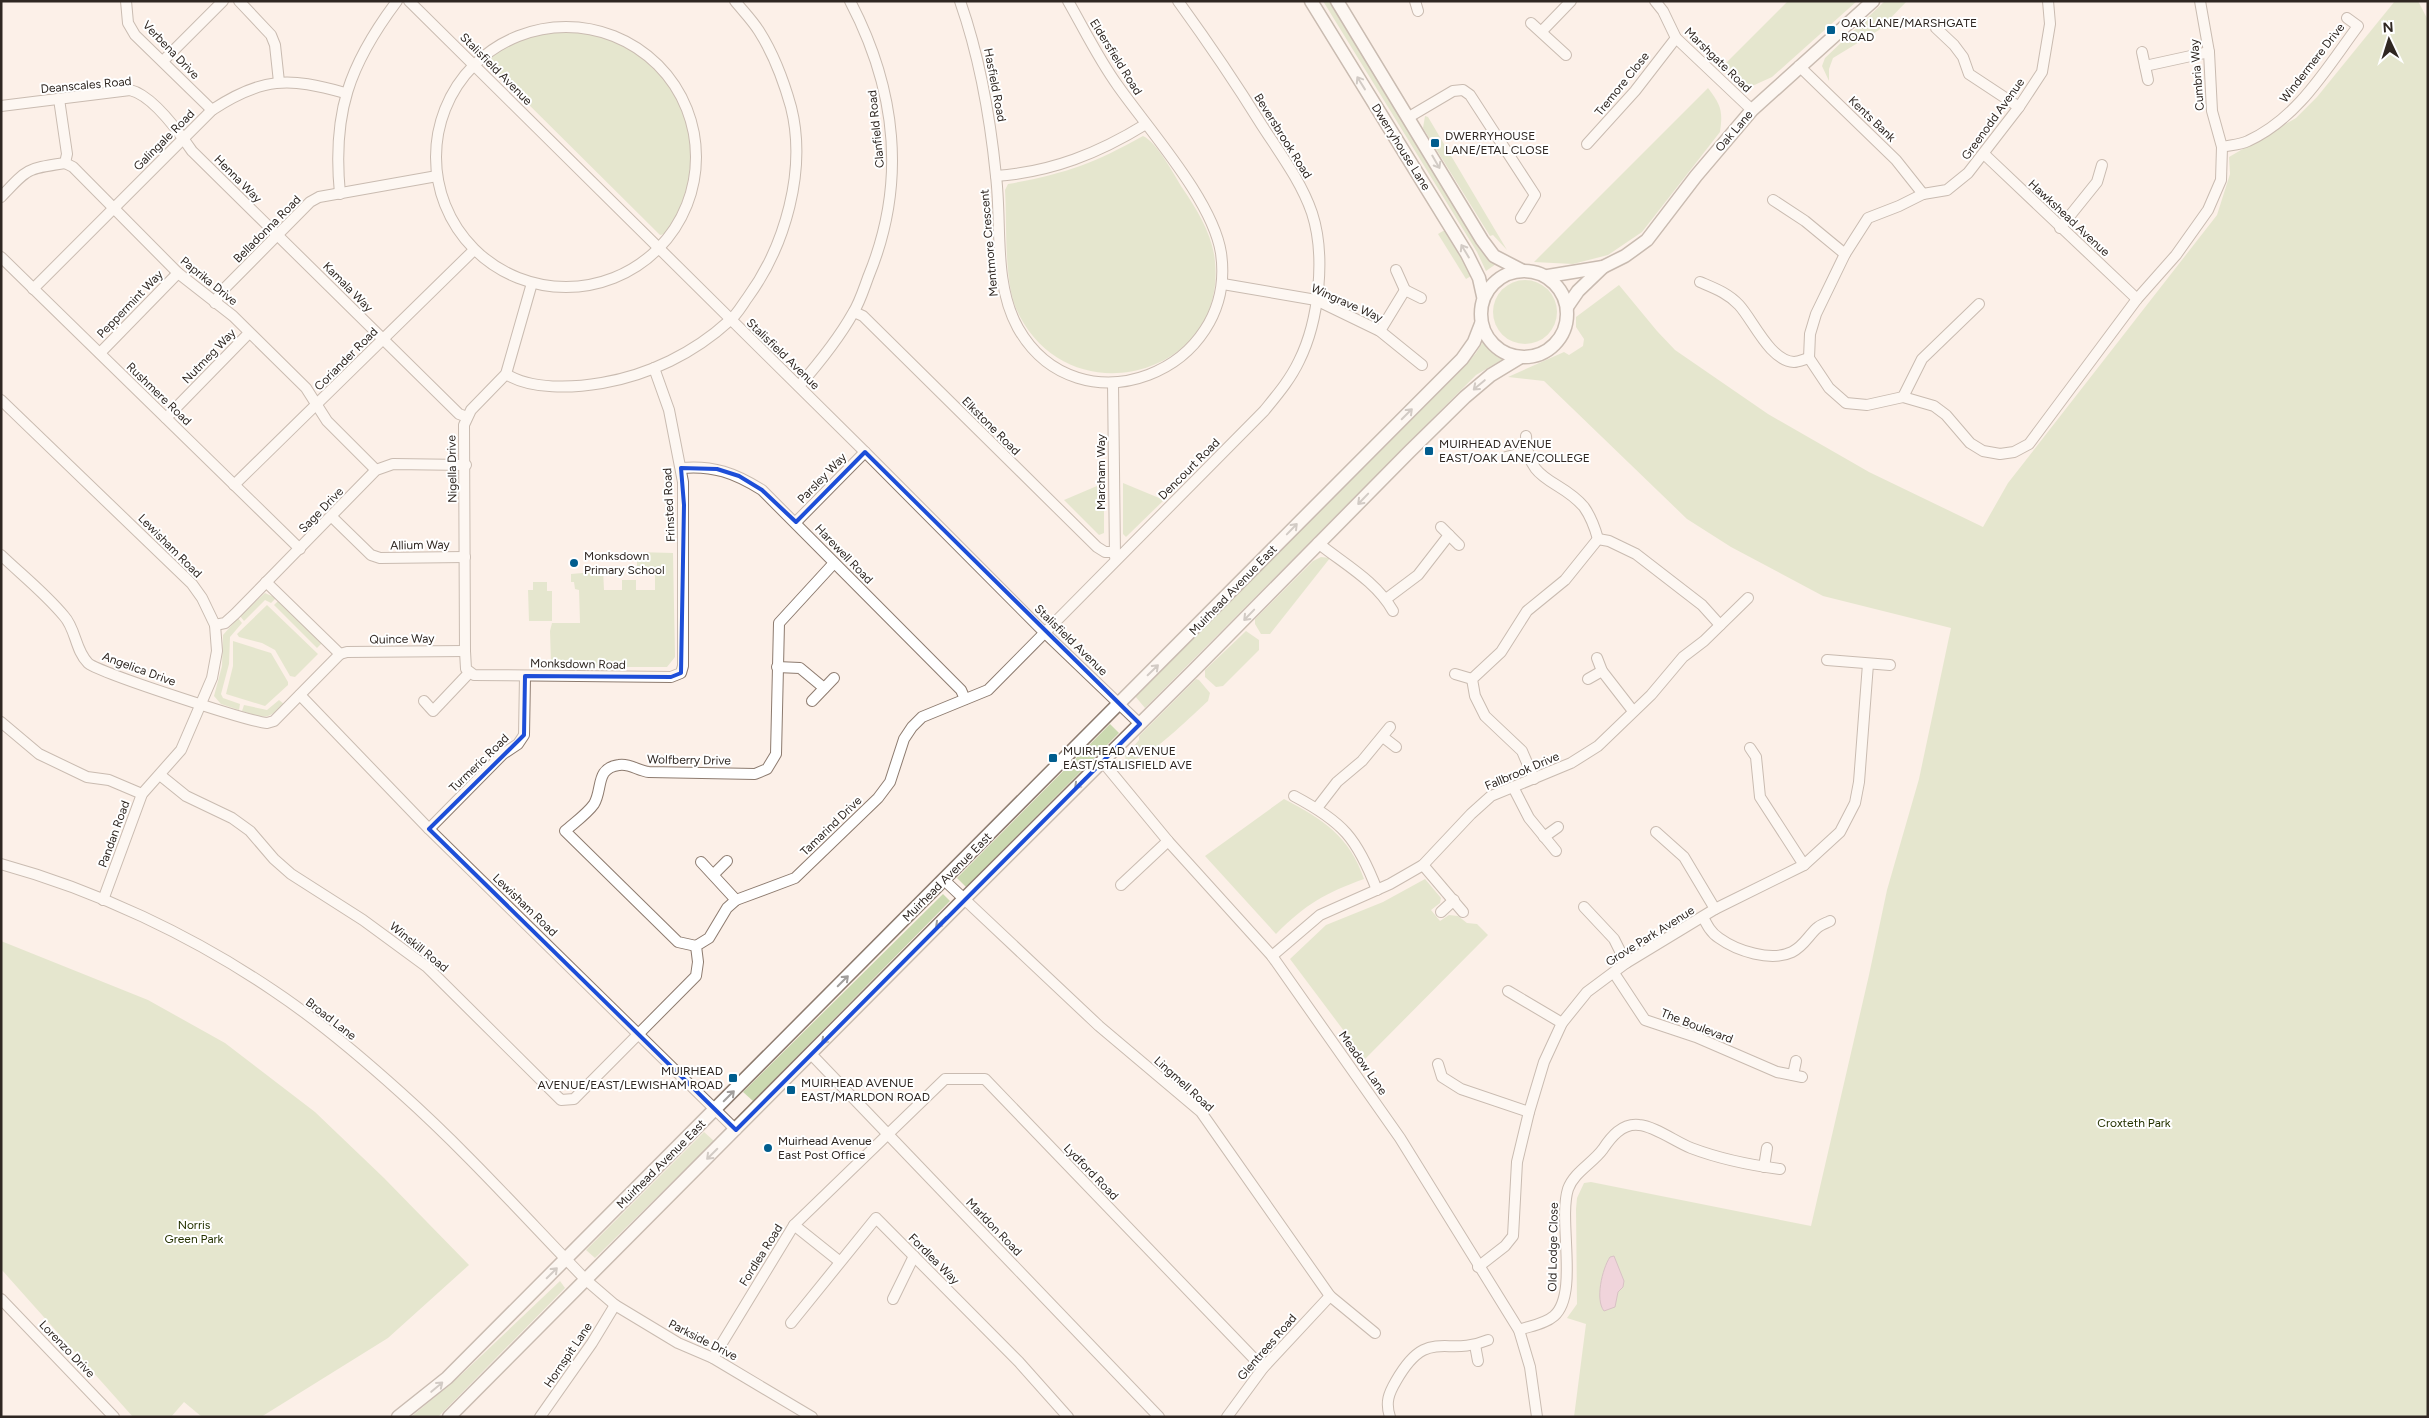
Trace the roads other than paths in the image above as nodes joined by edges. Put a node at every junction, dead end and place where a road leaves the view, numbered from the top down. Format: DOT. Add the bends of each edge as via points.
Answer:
graph roads {
  1 [pos="126,1"];
  2 [pos="223,1"];
  3 [pos="239,1"];
  4 [pos="397,1"];
  5 [pos="409,1"];
  6 [pos="735,1"];
  7 [pos="850,1"];
  8 [pos="960,1"];
  9 [pos="1068,1"];
  10 [pos="1178,1"];
  11 [pos="1311,1"];
  12 [pos="1337,1"];
  13 [pos="1571,1"];
  14 [pos="1654,1"];
  15 [pos="1873,1"];
  16 [pos="2048,1"];
  17 [pos="2200,1"];
  18 [pos="2347,18"];
  19 [pos="1531,23"];
  20 [pos="1936,28"];
  21 [pos="1542,31"];
  22 [pos="1676,38"];
  23 [pos="2142,52"];
  24 [pos="2209,52"];
  25 [pos="1566,56"];
  26 [pos="163,61"];
  27 [pos="476,65"];
  28 [pos="1799,66"];
  29 [pos="2145,66"];
  30 [pos="2148,80"];
  31 [pos="279,82"];
  32 [pos="346,93"];
  33 [pos="59,99"];
  34 [pos="1,106"];
  35 [pos="2019,106"];
  36 [pos="212,110"];
  37 [pos="1752,110"];
  38 [pos="1409,117"];
  39 [pos="1146,124"];
  40 [pos="183,138"];
  41 [pos="1587,144"];
  42 [pos="2222,147"];
  43 [pos="1984,154"];
  44 [pos="65,163"];
  45 [pos="2102,165"];
  46 [pos="437,176"];
  47 [pos="996,176"];
  48 [pos="340,194"];
  49 [pos="1923,194"];
  50 [pos="1,197"];
  51 [pos="1773,200"];
  52 [pos="114,209"];
  53 [pos="1521,218"];
  54 [pos="2060,228"];
  55 [pos="278,235"];
  56 [pos="660,249"];
  57 [pos="474,250"];
  58 [pos="1845,254"];
  59 [pos="1,257"];
  60 [pos="1603,267"];
  61 [pos="1396,270"];
  62 [pos="1521,270"];
  63 [pos="178,273"];
  64 [pos="1548,276"];
  65 [pos="1700,282"];
  66 [pos="532,283"];
  67 [pos="1223,284"];
  68 [pos="34,289"];
  69 [pos="1405,290"];
  70 [pos="1482,296"];
  71 [pos="1420,298"];
  72 [pos="2137,299"];
  73 [pos="1316,300"];
  74 [pos="216,303"];
  75 [pos="1979,304"];
  76 [pos="1567,307"];
  77 [pos="854,312"];
  78 [pos="731,320"];
  79 [pos="1481,324"];
  80 [pos="1380,330"];
  81 [pos="249,333"];
  82 [pos="383,340"];
  83 [pos="100,353"];
  84 [pos="1520,358"];
  85 [pos="1809,358"];
  86 [pos="1422,365"];
  87 [pos="654,368"];
  88 [pos="506,374"];
  89 [pos="1113,383"];
  90 [pos="799,386"];
  91 [pos="1903,397"];
  92 [pos="1,400"];
  93 [pos="316,406"];
  94 [pos="467,417"];
  95 [pos="166,418"];
  96 [pos="1526,436"];
  97 [pos="866,452"];
  98 [pos="1526,452"];
  99 [pos="1506,457"];
  100 [pos="466,466"];
  101 [pos="681,468"];
  102 [pos="376,470"];
  103 [pos="234,485"];
  104 [pos="332,517"];
  105 [pos="796,522"];
  106 [pos="1441,527"];
  107 [pos="1450,536"];
  108 [pos="1598,539"];
  109 [pos="1318,543"];
  110 [pos="1459,545"];
  111 [pos="300,549"];
  112 [pos="1,555"];
  113 [pos="1115,556"];
  114 [pos="465,557"];
  115 [pos="834,563"];
  116 [pos="266,582"];
  117 [pos="1748,598"];
  118 [pos="1386,599"];
  119 [pos="1393,611"];
  120 [pos="215,625"];
  121 [pos="1720,625"];
  122 [pos="1044,632"];
  123 [pos="465,651"];
  124 [pos="340,654"];
  125 [pos="1597,658"];
  126 [pos="1827,660"];
  127 [pos="1868,664"];
  128 [pos="1890,665"];
  129 [pos="777,667"];
  130 [pos="1602,671"];
  131 [pos="680,673"];
  132 [pos="472,674"];
  133 [pos="1455,674"];
  134 [pos="525,676"];
  135 [pos="834,678"];
  136 [pos="1472,679"];
  137 [pos="1588,679"];
  138 [pos="824,688"];
  139 [pos="300,695"];
  140 [pos="964,699"];
  141 [pos="424,701"];
  142 [pos="812,701"];
  143 [pos="202,704"];
  144 [pos="1118,704"];
  145 [pos="1633,711"];
  146 [pos="1,722"];
  147 [pos="1140,724"];
  148 [pos="1390,727"];
  149 [pos="1383,736"];
  150 [pos="1396,747"];
  151 [pos="1750,748"];
  152 [pos="1102,761"];
  153 [pos="160,775"];
  154 [pos="1534,779"];
  155 [pos="1513,787"];
  156 [pos="142,794"];
  157 [pos="1294,796"];
  158 [pos="1317,808"];
  159 [pos="1558,827"];
  160 [pos="429,829"];
  161 [pos="1656,832"];
  162 [pos="1544,837"];
  163 [pos="1168,841"];
  164 [pos="1556,851"];
  165 [pos="727,861"];
  166 [pos="701,862"];
  167 [pos="1,864"];
  168 [pos="1423,864"];
  169 [pos="1804,865"];
  170 [pos="714,874"];
  171 [pos="944,880"];
  172 [pos="1121,885"];
  173 [pos="1376,890"];
  174 [pos="964,899"];
  175 [pos="103,900"];
  176 [pos="736,900"];
  177 [pos="1454,900"];
  178 [pos="1584,907"];
  179 [pos="1715,909"];
  180 [pos="1441,912"];
  181 [pos="1463,912"];
  182 [pos="1703,917"];
  183 [pos="1830,921"];
  184 [pos="696,946"];
  185 [pos="1272,956"];
  186 [pos="1626,963"];
  187 [pos="1614,973"];
  188 [pos="1508,991"];
  189 [pos="1562,1023"];
  190 [pos="638,1033"];
  191 [pos="811,1054"];
  192 [pos="1796,1061"];
  193 [pos="1438,1064"];
  194 [pos="715,1110"];
  195 [pos="1529,1112"];
  196 [pos="736,1130"];
  197 [pos="886,1133"];
  198 [pos="1767,1148"];
  199 [pos="1764,1167"];
  200 [pos="1780,1170"];
  201 [pos="794,1225"];
  202 [pos="914,1256"];
  203 [pos="566,1259"];
  204 [pos="839,1261"];
  205 [pos="1478,1267"];
  206 [pos="586,1280"];
  207 [pos="1330,1296"];
  208 [pos="893,1298"];
  209 [pos="1,1299"];
  210 [pos="615,1305"];
  211 [pos="791,1323"];
  212 [pos="1519,1330"];
  213 [pos="1375,1334"];
  214 [pos="1488,1340"];
  215 [pos="1475,1345"];
  216 [pos="713,1358"];
  217 [pos="1478,1361"];
  218 [pos="1263,1368"];
  219 [pos="799,1414"];
  220 [pos="114,1417"];
  221 [pos="398,1417"];
  222 [pos="449,1417"];
  223 [pos="540,1417"];
  224 [pos="812,1417"];
  225 [pos="1068,1417"];
  226 [pos="1160,1417"];
  227 [pos="1227,1417"];
  228 [pos="1390,1417"];
  229 [pos="1538,1417"];
  1 -- 26 [label="street, Verbena Drive" via="128,23 135,35"];
  2 -- 26 [label="street"];
  3 -- 31 [label="street" via="271,35"];
  4 -- 32 [label="street" via="358,60"];
  5 -- 27 [label="street, Stalisfield Avenue"];
  6 -- 78 [label="street" via="759,31 780,76 791,108 795,172 779,244 760,281"];
  7 -- 77 [label="street, Clanfield Road" via="878,63 886,96 893,173 878,254"];
  8 -- 47 [label="street, Hasfield Road" via="982,75"];
  9 -- 39 [label="street, Eldersfield Road" via="1117,84"];
  10 -- 73 [label="street, Beversbrook Road" via="1226,67 1298,182 1312,213 1320,250"];
  70 -- 11 [label="street, Dwerryhouse Lane, one-way" via="1479,278 1467,254"];
  12 -- 38 [label="street, Dwerryhouse Lane"];
  13 -- 21 [label="street"];
  14 -- 22 [label="street, Marshgate Road" via="1663,11"];
  15 -- 28 [label="street, Oak Lane"];
  16 -- 35 [label="street, Greenodd Avenue" via="2050,24 2042,72"];
  17 -- 24 [label="street, Cumbria Way"];
  18 -- 42 [label="street, Windermere Drive" via="2358,26 2298,106 2247,142"];
  19 -- 21 [label="street"];
  20 -- 35 [label="street" via="1962,57 1969,74"];
  21 -- 25 [label="street"];
  22 -- 37 [label="street, Marshgate Road"];
  22 -- 41 [label="street, Tremore Close" via="1635,91"];
  23 -- 29 [label="street"];
  24 -- 29 [label="street"];
  24 -- 42 [label="street, Cumbria Way" via="2212,111"];
  26 -- 36 [label="street, Verbena Drive"];
  27 -- 46 [label="street" via="464,76 445,108 437,141"];
  27 -- 56 [label="street, Stalisfield Avenue"];
  27 -- 56 [label="street" via="510,39 537,30 566,27 611,34 656,62 688,109 694,127 696,161 687,204"];
  28 -- 37 [label="street, Oak Lane"];
  28 -- 49 [label="street, Kents Bank" via="1896,160"];
  29 -- 30 [label="street"];
  31 -- 32 [label="street, Galingale Road" via="302,82"];
  31 -- 36 [label="street, Galingale Road" via="235,94"];
  32 -- 48 [label="street" via="337,138"];
  33 -- 34 [label="street, Deanscales Road"];
  33 -- 40 [label="street, Deanscales Road" via="130,90 140,93"];
  33 -- 44 [label="street"];
  35 -- 43 [label="street, Greenodd Avenue"];
  36 -- 40 [label="street, Galingale Road"];
  37 -- 60 [label="street, Oak Lane" via="1647,240"];
  38 -- 53 [label="street" via="1453,91 1463,90 1470,95 1535,195"];
  38 -- 62 [label="street, Dwerryhouse Lane, one-way" via="1482,240 1494,256"];
  39 -- 47 [label="street" via="1094,153 1063,164"];
  39 -- 67 [label="street, Mentmore Crescent" via="1187,180 1214,227 1221,252"];
  40 -- 52 [label="street, Galingale Road"];
  40 -- 55 [label="street, Henna Way" via="192,151"];
  42 -- 72 [label="street, Cumbria Way" via="2221,180 2208,210 2176,255"];
  43 -- 49 [label="street, Greenodd Avenue" via="1947,190"];
  43 -- 54 [label="street, Hawkshead Avenue"];
  44 -- 50 [label="street" via="25,171"];
  44 -- 52 [label="street, Paprika Drive" via="73,167"];
  45 -- 54 [label="street" via="2097,182"];
  46 -- 48 [label="street, Belladonna Road"];
  46 -- 57 [label="street" via="448,211"];
  47 -- 89 [label="street, Mentmore Crescent" via="1003,282 1008,306 1025,340 1058,368 1081,378"];
  48 -- 55 [label="street, Belladonna Road" via="319,197 310,202"];
  49 -- 58 [label="street, Greenodd Avenue" via="1868,218"];
  51 -- 58 [label="street"];
  52 -- 63 [label="street, Paprika Drive"];
  52 -- 68 [label="street, Galingale Road"];
  54 -- 72 [label="street, Hawkshead Avenue"];
  55 -- 74 [label="street, Belladonna Road" via="222,292"];
  55 -- 82 [label="street, Kamala Way"];
  56 -- 66 [label="street" via="635,268 598,282 576,287"];
  56 -- 78 [label="street, Stalisfield Avenue"];
  57 -- 66 [label="street" via="500,269"];
  57 -- 82 [label="street, Coriander Road"];
  58 -- 85 [label="street, Greenodd Avenue" via="1816,314 1810,334"];
  59 -- 68 [label="street, Rushmere Road"];
  60 -- 64 [label="street, Oak Lane"];
  60 -- 76 [label="street, Oak Lane" via="1578,291"];
  61 -- 69 [label="street"];
  62 -- 64 [label="street"];
  62 -- 70 [label="street" via="1497,280"];
  63 -- 74 [label="street, Paprika Drive"];
  63 -- 83 [label="street, Peppermint Way"];
  64 -- 76 [label="street"];
  65 -- 85 [label="street" via="1726,293 1740,305 1765,342 1782,357 1793,362"];
  66 -- 88 [label="street"];
  67 -- 73 [label="street, Wingrave Way"];
  67 -- 89 [label="street, Mentmore Crescent" via="1211,321 1188,353 1160,372"];
  68 -- 83 [label="street, Rushmere Road"];
  69 -- 71 [label="street"];
  69 -- 80 [label="street"];
  70 -- 79 [label="street"];
  72 -- 91 [label="street, Cumbria Way" via="2029,444 2014,452 1983,451 1958,432 1946,415 1934,406"];
  73 -- 80 [label="street, Wingrave Way"];
  73 -- 113 [label="street, Dencourt Road" via="1311,330 1284,387 1264,411"];
  74 -- 81 [label="street, Paprika Drive"];
  75 -- 91 [label="street" via="1922,359"];
  76 -- 84 [label="street" via="1561,337 1548,350"];
  77 -- 90 [label="street, Clanfield Road" via="831,348"];
  77 -- 113 [label="street, Elkstone Road" via="862,316 1097,547"];
  78 -- 87 [label="street" via="682,354"];
  78 -- 90 [label="street, Stalisfield Avenue"];
  79 -- 84 [label="street" via="1496,348"];
  144 -- 79 [label="street, Muirhead Avenue East, one-way" via="1462,359"];
  80 -- 86 [label="street, Wingrave Way"];
  81 -- 93 [label="street, Paprika Drive" via="306,388"];
  81 -- 95 [label="street, Nutmeg Way"];
  82 -- 93 [label="street, Coriander Road"];
  82 -- 94 [label="street, Kamala Way" via="459,414"];
  83 -- 95 [label="street, Rushmere Road"];
  84 -- 109 [label="street, one-way" via="1491,375 1465,398"];
  85 -- 91 [label="street" via="1829,388 1846,403 1867,405"];
  87 -- 88 [label="street" via="611,381 573,386 535,384 514,380"];
  87 -- 101 [label="street, Frinsted Road" via="669,410"];
  88 -- 94 [label="street"];
  89 -- 113 [label="street, Marcham Way"];
  90 -- 97 [label="street, Stalisfield Avenue"];
  92 -- 120 [label="street, Lewisham Road" via="192,584"];
  93 -- 102 [label="street, Paprika Drive"];
  93 -- 103 [label="street, Coriander Road"];
  94 -- 100 [label="street, Nigella Drive" via="464,425"];
  95 -- 103 [label="street, Rushmere Road"];
  96 -- 98 [label="street"];
  97 -- 105 [label="street, Parsley Way"];
  97 -- 122 [label="street, Stalisfield Avenue"];
  98 -- 99 [label="street"];
  98 -- 108 [label="street" via="1539,473 1584,508"];
  100 -- 102 [label="street" via="393,464"];
  100 -- 114 [label="street, Nigella Drive"];
  101 -- 105 [label="street, Harewell Road" via="717,468 739,476 762,490"];
  101 -- 131 [label="street, Frinsted Road" via="684,666"];
  102 -- 104 [label="street, Sage Drive"];
  103 -- 111 [label="street, Rushmere Road"];
  104 -- 111 [label="street, Sage Drive"];
  104 -- 114 [label="street, Allium Way" via="371,555 380,558"];
  105 -- 115 [label="street, Harewell Road"];
  106 -- 107 [label="street"];
  107 -- 110 [label="street"];
  107 -- 118 [label="street" via="1418,574"];
  108 -- 121 [label="street" via="1609,541 1651,565 1702,605"];
  108 -- 136 [label="street" via="1565,580 1527,611 1501,652"];
  109 -- 118 [label="street" via="1366,579"];
  109 -- 147 [label="street, one-way"];
  111 -- 116 [label="street, Sage Drive"];
  112 -- 143 [label="street, Angelica Drive" via="64,616 88,664"];
  113 -- 122 [label="street, Dencourt Road"];
  114 -- 123 [label="street, Nigella Drive"];
  115 -- 129 [label="street, Wolfberry Drive" via="779,623"];
  115 -- 140 [label="street, Harewell Road" via="952,681"];
  116 -- 120 [label="street, Sage Drive" via="225,623"];
  116 -- 124 [label="street"];
  117 -- 121 [label="street, Fallbrook Drive"];
  118 -- 119 [label="street"];
  120 -- 143 [label="street, Lewisham Road" via="216,662"];
  121 -- 145 [label="street, Fallbrook Drive" via="1683,657"];
  122 -- 140 [label="street, Tamarind Drive" via="988,690"];
  122 -- 144 [label="street, Stalisfield Avenue"];
  123 -- 124 [label="street, Quince Way"];
  123 -- 132 [label="street, Nigella Drive" via="466,669"];
  124 -- 139 [label="street"];
  125 -- 130 [label="street"];
  126 -- 127 [label="street"];
  127 -- 128 [label="street"];
  127 -- 169 [label="street, Grove Park Avenue" via="1855,803 1840,832"];
  129 -- 138 [label="street" via="800,668"];
  129 -- 184 [label="street, Wolfberry Drive" via="776,754 767,769 755,774 641,772 627,765 611,767 599,779 593,804 565,831 678,942"];
  130 -- 137 [label="street"];
  130 -- 145 [label="street"];
  131 -- 134 [label="street, Monksdown Road" via="671,677"];
  132 -- 134 [label="street, Monksdown Road"];
  132 -- 141 [label="street" via="433,711"];
  133 -- 136 [label="street"];
  134 -- 160 [label="street, Turmeric Road" via="524,735"];
  135 -- 138 [label="street"];
  136 -- 154 [label="street" via="1475,696 1485,716 1522,751"];
  138 -- 142 [label="street"];
  139 -- 143 [label="street" via="267,723"];
  139 -- 160 [label="street, Lewisham Road"];
  140 -- 176 [label="street, Tamarind Drive" via="922,717 912,727 904,740 890,782 878,798 795,878"];
  143 -- 153 [label="street, Pandan Road" via="181,750"];
  144 -- 147 [label="street, Stalisfield Avenue"];
  144 -- 171 [label="street, Muirhead Avenue East"];
  145 -- 154 [label="street, Fallbrook Drive" via="1583,757"];
  146 -- 156 [label="street" via="39,754 87,777 109,780"];
  147 -- 152 [label="street"];
  148 -- 149 [label="street"];
  149 -- 150 [label="street"];
  149 -- 158 [label="street" via="1362,761 1332,787"];
  151 -- 169 [label="street" via="1756,757 1760,797"];
  152 -- 163 [label="street, Meadow Lane"];
  152 -- 174 [label="street, one-way"];
  153 -- 156 [label="street, Pandan Road"];
  153 -- 190 [label="street, Winskill Road" via="186,796 232,818 250,831 291,874 363,920 427,967 561,1100 574,1100"];
  154 -- 155 [label="street, Fallbrook Drive"];
  155 -- 162 [label="street" via="1528,818"];
  155 -- 168 [label="street, Fallbrook Drive" via="1482,803"];
  156 -- 175 [label="street, Pandan Road"];
  157 -- 158 [label="street"];
  158 -- 173 [label="street" via="1358,845"];
  159 -- 162 [label="street"];
  160 -- 190 [label="street, Lewisham Road"];
  161 -- 179 [label="street" via="1684,857"];
  162 -- 164 [label="street"];
  163 -- 172 [label="street"];
  163 -- 185 [label="street, Meadow Lane"];
  165 -- 170 [label="street"];
  166 -- 170 [label="street"];
  167 -- 175 [label="street, Broad Lane"];
  168 -- 173 [label="street, Fallbrook Drive"];
  168 -- 177 [label="street"];
  169 -- 179 [label="street, Grove Park Avenue"];
  170 -- 176 [label="street"];
  171 -- 174 [label="street, Lingmell Road"];
  194 -- 171 [label="street, Muirhead Avenue East, one-way"];
  173 -- 185 [label="street, Fallbrook Drive" via="1320,915"];
  174 -- 191 [label="street, one-way"];
  174 -- 207 [label="street, Lingmell Road" via="1099,1026 1201,1112"];
  175 -- 203 [label="street, Broad Lane" via="211,953 274,990 330,1032 401,1093"];
  176 -- 184 [label="street" via="727,908 709,938"];
  177 -- 180 [label="street"];
  177 -- 181 [label="street"];
  178 -- 186 [label="street" via="1614,939"];
  179 -- 182 [label="street, Grove Park Avenue"];
  182 -- 183 [label="street" via="1720,939 1743,949 1774,956 1799,948 1817,927"];
  182 -- 186 [label="street, Grove Park Avenue"];
  184 -- 190 [label="street" via="696,976"];
  185 -- 205 [label="street, Meadow Lane" via="1400,1138"];
  186 -- 187 [label="street, Grove Park Avenue"];
  187 -- 189 [label="street, Grove Park Avenue" via="1587,992"];
  187 -- 192 [label="street, The Boulevard" via="1645,1020 1696,1037 1777,1072 1797,1076"];
  188 -- 189 [label="street"];
  189 -- 195 [label="street, Grove Park Avenue" via="1544,1062"];
  190 -- 194 [label="street, Lewisham Road"];
  191 -- 196 [label="street"];
  191 -- 197 [label="street, Marldon Road"];
  193 -- 195 [label="street" via="1442,1077 1461,1089"];
  194 -- 196 [label="street, Lewisham Road"];
  194 -- 203 [label="street, Muirhead Avenue East"];
  195 -- 205 [label="street, Grove Park Avenue" via="1517,1162 1513,1236"];
  196 -- 206 [label="street, one-way"];
  197 -- 201 [label="street, Fordlea Road"];
  197 -- 218 [label="street, Lydford Road" via="945,1079 985,1079"];
  197 -- 226 [label="street, Marldon Road"];
  198 -- 199 [label="street"];
  199 -- 200 [label="street, Old Lodge Close"];
  199 -- 212 [label="street, Old Lodge Close" via="1706,1153 1640,1125 1616,1133 1569,1188 1565,1213 1566,1281 1561,1308 1548,1320"];
  201 -- 204 [label="street"];
  201 -- 216 [label="street, Fordlea Road"];
  202 -- 204 [label="street, Fordlea Way" via="876,1218"];
  202 -- 208 [label="street"];
  202 -- 225 [label="street, Fordlea Way" via="1019,1362"];
  203 -- 206 [label="street, Broad Lane"];
  221 -- 203 [label="street, Muirhead Avenue East, one-way" via="447,1378"];
  204 -- 211 [label="street, Fordlea Way"];
  205 -- 212 [label="street, Meadow Lane"];
  206 -- 210 [label="street, Parkside Drive"];
  206 -- 222 [label="street"];
  207 -- 213 [label="street, Lingmell Road"];
  207 -- 218 [label="street, Glentrees Road"];
  209 -- 220 [label="street, Lorenzo Drive"];
  210 -- 216 [label="street, Parkside Drive" via="678,1343"];
  210 -- 223 [label="street, Hornspit Lane"];
  212 -- 229 [label="street, Meadow Lane" via="1530,1367"];
  214 -- 215 [label="street"];
  215 -- 217 [label="street"];
  215 -- 228 [label="street" via="1430,1346 1415,1355 1387,1398"];
  216 -- 219 [label="street, Parkside Drive"];
  218 -- 227 [label="street, Glentrees Road"];
  219 -- 224 [label="street, Parkside Drive"];
}
